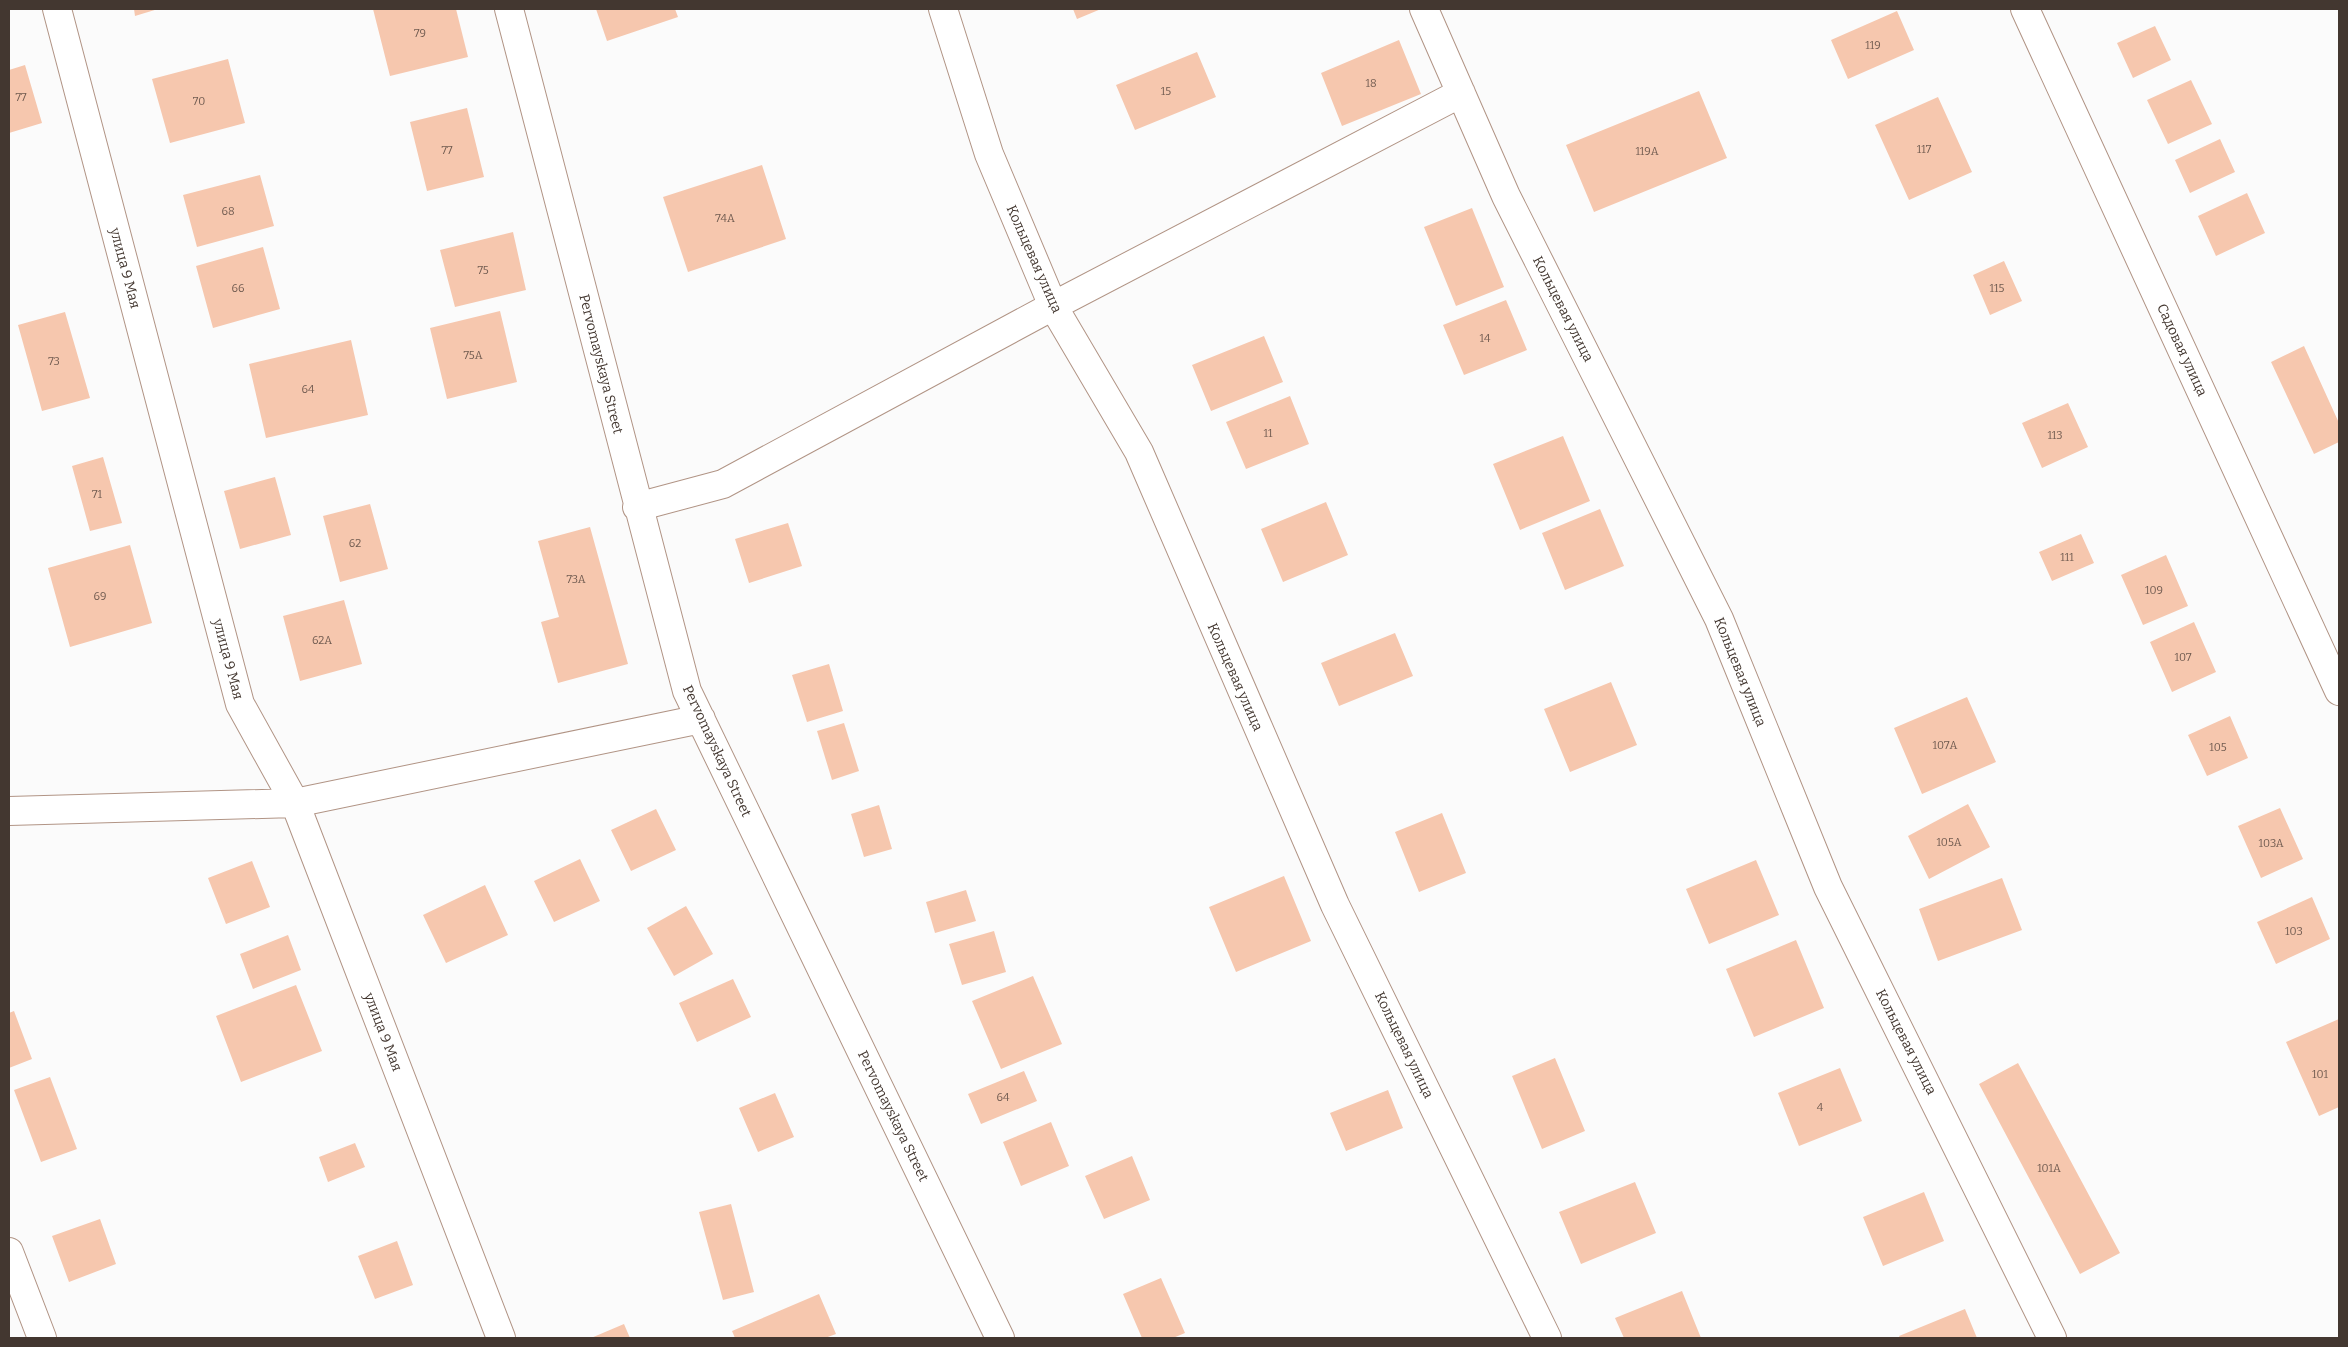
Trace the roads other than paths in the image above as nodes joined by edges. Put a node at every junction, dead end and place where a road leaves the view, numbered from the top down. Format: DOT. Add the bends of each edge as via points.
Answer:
graph roads {
  1 [pos="57,9"];
  2 [pos="509,9"];
  3 [pos="943,9"];
  4 [pos="1424,9"];
  5 [pos="2025,9"];
  6 [pos="1461,93"];
  7 [pos="1053,306"];
  8 [pos="637,507"];
  9 [pos="2339,691"];
  10 [pos="701,720"];
  11 [pos="295,803"];
  12 [pos="9,811"];
  13 [pos="9,1252"];
  14 [pos="42,1338"];
  15 [pos="501,1338"];
  16 [pos="1000,1338"];
  17 [pos="1546,1338"];
  18 [pos="2052,1338"];
  1 -- 11 [label="street, улица 9 Мая" via="240,704"];
  2 -- 8 [label="street, Pervomayskaya Street"];
  3 -- 7 [label="street, Кольцевая улица" via="989,154"];
  4 -- 6 [label="street, Кольцевая улица"];
  5 -- 9 [label="street, Садовая улица"];
  6 -- 7 [label="street"];
  6 -- 18 [label="street, Кольцевая улица" via="1506,196 1719,619 1828,887"];
  7 -- 8 [label="street" via="723,484"];
  7 -- 17 [label="street, Кольцевая улица" via="1140,452 1335,905"];
  8 -- 10 [label="street, Pervomayskaya Street" via="687,691"];
  10 -- 11 [label="street"];
  10 -- 16 [label="street, Pervomayskaya Street"];
  11 -- 12 [label="street"];
  11 -- 15 [label="street, улица 9 Мая"];
  13 -- 14 [label="street"];
}
